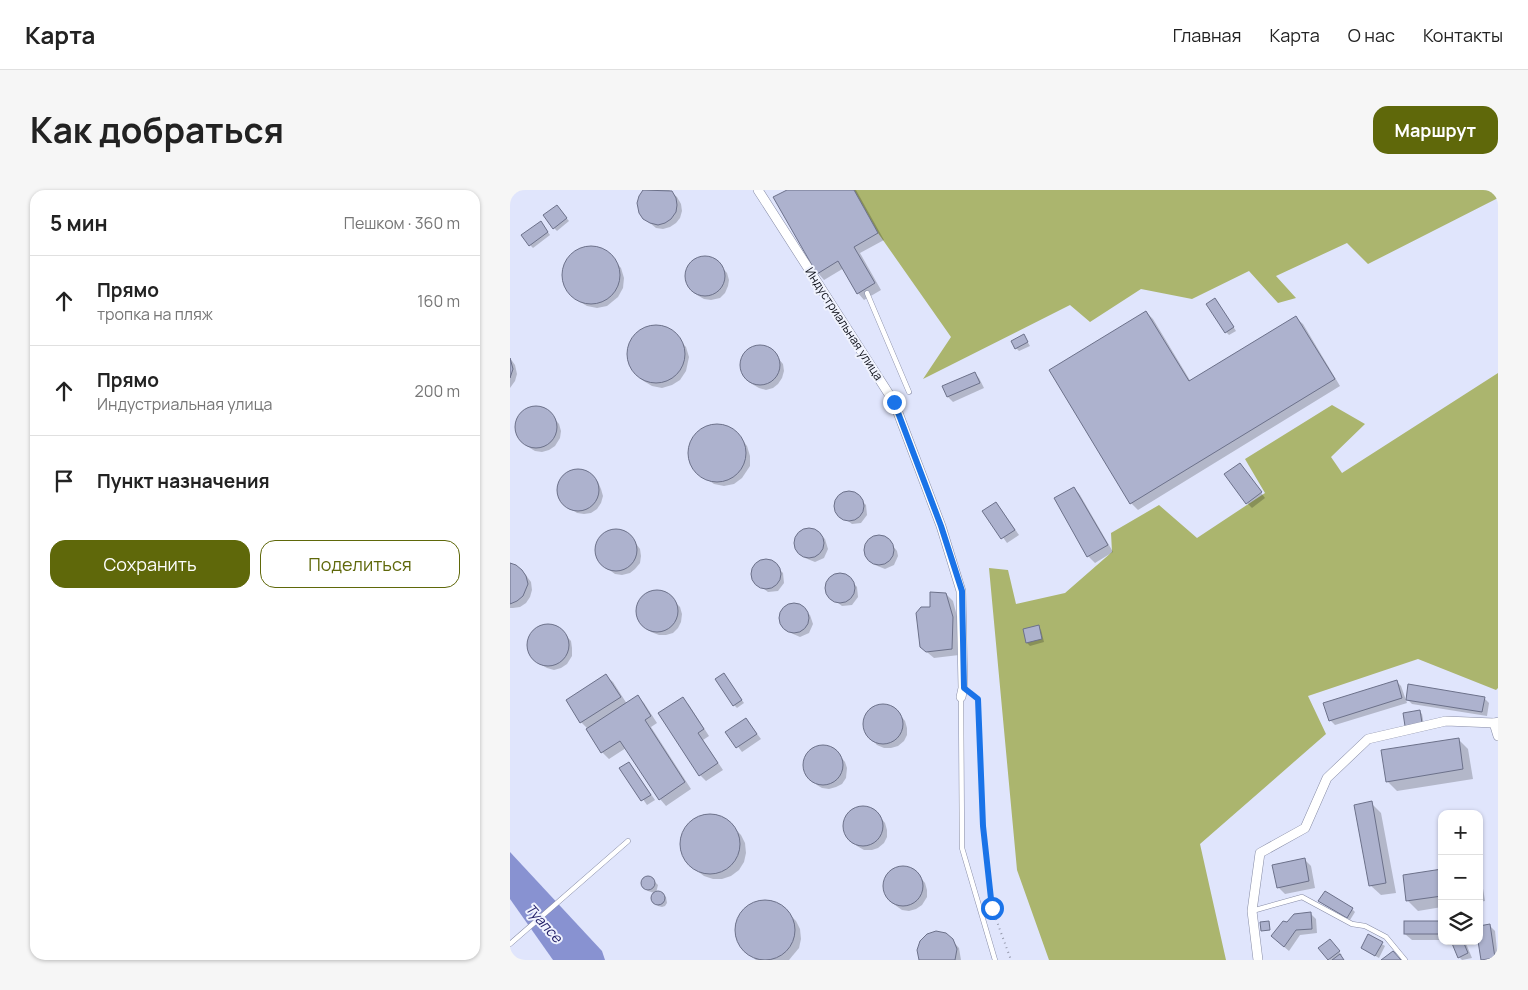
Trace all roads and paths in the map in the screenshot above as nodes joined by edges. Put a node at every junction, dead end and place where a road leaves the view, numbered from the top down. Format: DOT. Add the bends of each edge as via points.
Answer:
graph roads {
  1 [pos="758,190"];
  2 [pos="867,292"];
  3 [pos="909,392"];
  4 [pos="962,692"];
  5 [pos="1496,723"];
  6 [pos="1498,736"];
  7 [pos="628,841"];
  8 [pos="1252,911"];
  9 [pos="510,944"];
  10 [pos="995,960"];
  11 [pos="1011,960"];
  12 [pos="1258,960"];
  13 [pos="1405,960"];
  1 -- 4 [label="street, Индустриальная улица" via="894,402 962,591"];
  2 -- 3 [label="lane"];
  4 -- 10 [label="lane" via="962,848"];
  4 -- 11 [label="path" via="978,699 983,826 992,908"];
  5 -- 6 [label="street"];
  5 -- 8 [label="street" via="1446,721 1368,739 1327,778 1305,828 1260,853"];
  7 -- 9 [label="lane"];
  8 -- 12 [label="street"];
  8 -- 13 [label="lane" via="1302,898 1352,924 1365,926 1386,937"];
}
